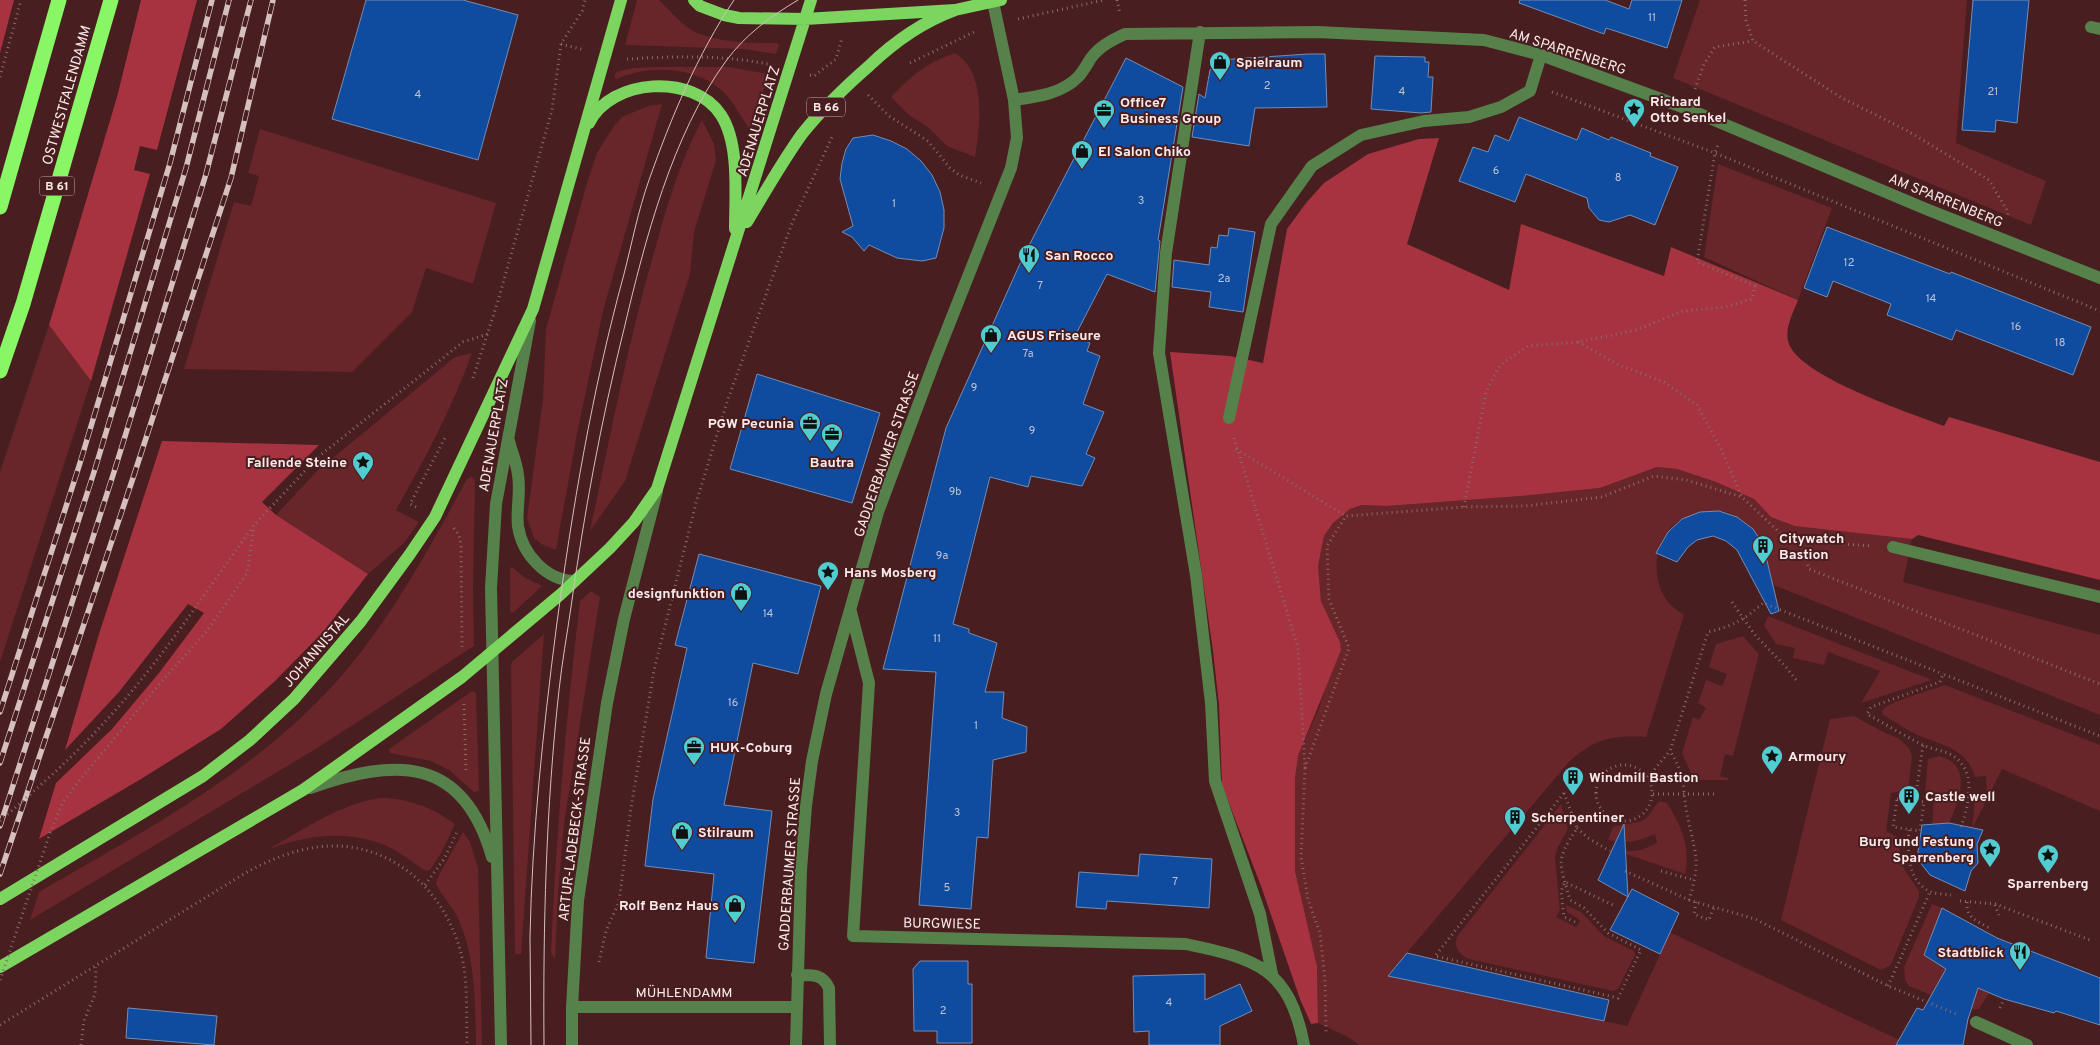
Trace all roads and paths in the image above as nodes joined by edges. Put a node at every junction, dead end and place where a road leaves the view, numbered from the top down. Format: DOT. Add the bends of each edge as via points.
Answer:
graph roads {
  1 [pos="21,0"];
  2 [pos="59,0"];
  3 [pos="111,0"];
  4 [pos="586,0"];
  5 [pos="621,0"];
  6 [pos="694,0"];
  7 [pos="811,0"];
  8 [pos="1104,0"];
  9 [pos="1745,0"];
  10 [pos="997,1"];
  11 [pos="955,10"];
  12 [pos="805,19"];
  13 [pos="998,24"];
  14 [pos="1200,32"];
  15 [pos="1753,41"];
  16 [pos="1541,55"];
  17 [pos="836,59"];
  18 [pos="620,60"];
  19 [pos="772,64"];
  20 [pos="908,64"];
  21 [pos="808,74"];
  22 [pos="0,77"];
  23 [pos="1552,92"];
  24 [pos="1014,100"];
  25 [pos="863,102"];
  26 [pos="1688,109"];
  27 [pos="833,134"];
  28 [pos="581,138"];
  29 [pos="1715,153"];
  30 [pos="1002,191"];
  31 [pos="0,207"];
  32 [pos="736,241"];
  33 [pos="2007,241"];
  34 [pos="2100,278"];
  35 [pos="533,309"];
  36 [pos="2100,311"];
  37 [pos="489,334"];
  38 [pos="1578,342"];
  39 [pos="0,372"];
  40 [pos="470,386"];
  41 [pos="1229,418"];
  42 [pos="445,437"];
  43 [pos="508,437"];
  44 [pos="1236,449"];
  45 [pos="657,489"];
  46 [pos="1742,497"];
  47 [pos="1464,508"];
  48 [pos="1346,516"];
  49 [pos="434,517"];
  50 [pos="254,525"];
  51 [pos="1800,541"];
  52 [pos="1893,547"];
  53 [pos="574,581"];
  54 [pos="2100,597"];
  55 [pos="1732,602"];
  56 [pos="851,612"];
  57 [pos="624,619"];
  58 [pos="1744,620"];
  59 [pos="492,654"];
  60 [pos="1944,674"];
  61 [pos="462,677"];
  62 [pos="1797,681"];
  63 [pos="2100,684"];
  64 [pos="2100,736"];
  65 [pos="1923,746"];
  66 [pos="1670,751"];
  67 [pos="1305,768"];
  68 [pos="1648,777"];
  69 [pos="303,790"];
  70 [pos="1653,794"];
  71 [pos="1686,794"];
  72 [pos="1718,794"];
  73 [pos="1915,801"];
  74 [pos="466,802"];
  75 [pos="0,822"];
  76 [pos="1577,828"];
  77 [pos="1961,828"];
  78 [pos="1909,830"];
  79 [pos="1610,851"];
  80 [pos="1625,871"];
  81 [pos="1661,871"];
  82 [pos="496,873"];
  83 [pos="1694,880"];
  84 [pos="1565,882"];
  85 [pos="425,885"];
  86 [pos="1930,892"];
  87 [pos="1950,895"];
  88 [pos="0,899"];
  89 [pos="1689,900"];
  90 [pos="1960,901"];
  91 [pos="1696,902"];
  92 [pos="1967,902"];
  93 [pos="1995,904"];
  94 [pos="1615,906"];
  95 [pos="1714,907"];
  96 [pos="1999,915"];
  97 [pos="1575,922"];
  98 [pos="1982,923"];
  99 [pos="1979,928"];
  100 [pos="1989,928"];
  101 [pos="2090,940"];
  102 [pos="96,966"];
  103 [pos="0,967"];
  104 [pos="1272,974"];
  105 [pos="797,975"];
  106 [pos="0,980"];
  107 [pos="1888,986"];
  108 [pos="572,1007"];
  109 [pos="796,1007"];
  110 [pos="595,1008"];
  111 [pos="1976,1022"];
  112 [pos="0,1024"];
  113 [pos="1326,1039"];
  114 [pos="81,1045"];
  115 [pos="467,1045"];
  116 [pos="500,1045"];
  117 [pos="572,1045"];
  118 [pos="796,1045"];
  119 [pos="830,1045"];
  120 [pos="1304,1045"];
  121 [pos="2027,1045"];
  1 -- 22 [label="path"];
  2 -- 31 [label="highway"];
  3 -- 39 [label="highway, OSTWESTFALENDAMM / B 61" via="23,304"];
  4 -- 37 [label="path" via="561,44 552,110"];
  5 -- 28 [label="main road, ADENAUERPLATZ"];
  6 -- 12 [label="main road, B 66" via="700,6 724,15"];
  7 -- 12 [label="main road, ADENAUERPLATZ"];
  8 -- 13 [label="path"];
  9 -- 15 [label="path" via="1746,20"];
  10 -- 11 [label="main road, B 66"];
  10 -- 13 [label="street, GADDERBAUMER STRASSE"];
  11 -- 12 [label="main road, B 66"];
  11 -- 32 [label="main road, B 66" via="913,30 839,92 787,156"];
  12 -- 32 [label="main road, ADENAUERPLATZ"];
  13 -- 20 [label="path" via="960,38"];
  13 -- 24 [label="street, GADDERBAUMER STRASSE"];
  14 -- 16 [label="street, AM SPARRENBERG" via="1317,32 1484,40"];
  14 -- 24 [label="street, AM SPARRENBERG" via="1125,34 1108,41 1092,56 1078,78 1060,89 1038,97"];
  14 -- 104 [label="street" via="1166,253 1159,353 1196,575 1211,703 1215,781 1260,914"];
  15 -- 26 [label="path" via="1715,48 1704,64"];
  15 -- 33 [label="path" via="1842,98 1906,130 1989,180 2008,212"];
  16 -- 26 [label="street, AM SPARRENBERG"];
  16 -- 41 [label="street" via="1530,91 1501,107 1469,117 1424,121 1362,135 1312,166 1270,224"];
  17 -- 21 [label="path" via="814,76"];
  18 -- 19 [label="path" via="685,56 740,58"];
  23 -- 29 [label="path"];
  24 -- 30 [label="street, GADDERBAUMER STRASSE" via="1017,138"];
  25 -- 30 [label="path" via="870,96 889,116 928,141 959,175"];
  26 -- 33 [label="street, AM SPARRENBERG"];
  27 -- 110 [label="path" via="792,223 727,402 696,503 654,670 631,808 620,902 600,952"];
  28 -- 32 [label="main road" via="594,114 607,102 639,88 665,86 703,98 721,115 730,138 734,159"];
  28 -- 35 [label="main road, ADENAUERPLATZ"];
  29 -- 36 [label="path"];
  29 -- 38 [label="path" via="1697,262 1755,286 1752,299 1683,311 1636,330"];
  30 -- 56 [label="street, GADDERBAUMER STRASSE" via="878,512"];
  32 -- 45 [label="main road, ADENAUERPLATZ"];
  33 -- 34 [label="street, AM SPARRENBERG"];
  35 -- 43 [label="street, ADENAUERPLATZ"];
  35 -- 49 [label="main road, JOHANNISTAL"];
  37 -- 40 [label="path"];
  37 -- 50 [label="path" via="463,342 318,457"];
  38 -- 46 [label="path" via="1619,365 1664,382 1697,405"];
  38 -- 47 [label="path" via="1528,346 1500,365 1486,392"];
  41 -- 44 [label="path"];
  42 -- 49 [label="path" via="410,504"];
  43 -- 53 [label="street" via="518,476 518,526 523,544 533,560 547,572 563,580"];
  43 -- 59 [label="street, ADENAUERPLATZ" via="496,504 491,588"];
  44 -- 48 [label="path"];
  44 -- 67 [label="path" via="1298,648"];
  45 -- 53 [label="main road, ADENAUERPLATZ" via="634,522"];
  45 -- 57 [label="street, ADENAUERPLATZ"];
  46 -- 47 [label="path" via="1686,480 1654,476 1602,497 1525,506"];
  46 -- 51 [label="path" via="1781,534"];
  47 -- 48 [label="path"];
  48 -- 67 [label="path" via="1326,546 1329,598 1349,648"];
  49 -- 61 [label="path" via="454,528 461,546"];
  49 -- 88 [label="main road, JOHANNISTAL" via="361,621 294,699 250,740 203,776"];
  50 -- 75 [label="path, bridge" via="160,657 69,759"];
  50 -- 106 [label="path, bridge" via="247,573 207,631 63,802"];
  51 -- 52 [label="path"];
  51 -- 63 [label="path" via="1809,569"];
  52 -- 54 [label="street"];
  53 -- 59 [label="main road, ADENAUERPLATZ"];
  55 -- 58 [label="path"];
  56 -- 104 [label="street, BURGWIESE" via="869,683 853,936 1186,944 1248,960"];
  56 -- 105 [label="street, GADDERBAUMER STRASSE" via="826,694 812,761 802,861"];
  57 -- 108 [label="street, ARTUR-LADEBECK-STRASSE" via="607,703 578,901"];
  58 -- 60 [label="path" via="1763,603"];
  58 -- 62 [label="path"];
  58 -- 66 [label="path" via="1728,628 1708,632"];
  59 -- 61 [label="main road"];
  59 -- 82 [label="street"];
  60 -- 64 [label="path"];
  60 -- 65 [label="path" via="1940,682 1871,707 1867,714"];
  61 -- 69 [label="main road"];
  61 -- 74 [label="path"];
  65 -- 73 [label="path"];
  65 -- 77 [label="path" via="1952,755 1967,771 1968,804"];
  66 -- 68 [label="path"];
  66 -- 71 [label="path" via="1679,765"];
  67 -- 113 [label="path" via="1301,857 1308,899 1320,933"];
  68 -- 70 [label="path"];
  68 -- 70 [label="path" via="1632,766 1613,767 1599,780 1597,799 1606,815 1622,821 1640,817 1651,803"];
  69 -- 74 [label="street" via="344,776 397,770 440,778"];
  69 -- 103 [label="main road"];
  70 -- 71 [label="path"];
  71 -- 72 [label="path"];
  71 -- 83 [label="path" via="1696,859"];
  73 -- 78 [label="path" via="1924,802 1920,831"];
  73 -- 78 [label="path" via="1897,799 1893,828"];
  74 -- 82 [label="street" via="488,843"];
  74 -- 85 [label="path" via="456,835"];
  76 -- 79 [label="path"];
  76 -- 84 [label="path" via="1562,850 1560,864"];
  76 -- 84 [label="path" via="1564,793 1434,956 1618,998 1641,950 1608,933 1584,908 1570,900"];
  78 -- 86 [label="path" via="1907,849 1910,866 1918,881"];
  80 -- 89 [label="path"];
  81 -- 83 [label="path"];
  82 -- 116 [label="street"];
  83 -- 89 [label="path"];
  84 -- 94 [label="path"];
  84 -- 97 [label="path" via="1561,891 1564,917"];
  85 -- 102 [label="path" via="389,859 366,850 328,846 303,850 261,864"];
  85 -- 115 [label="path" via="446,915 463,962"];
  86 -- 87 [label="path"];
  86 -- 107 [label="path"];
  89 -- 91 [label="path"];
  90 -- 92 [label="path"];
  91 -- 95 [label="path"];
  91 -- 95 [label="path" via="1694,914 1706,920 1709,920"];
  92 -- 93 [label="path"];
  92 -- 98 [label="path" via="1967,913"];
  93 -- 96 [label="path"];
  93 -- 101 [label="path"];
  95 -- 107 [label="path" via="1754,919"];
  98 -- 99 [label="path"];
  98 -- 100 [label="path"];
  102 -- 112 [label="path"];
  102 -- 114 [label="path" via="94,994 84,1021"];
  104 -- 120 [label="street, BURGWIESE" via="1299,1019"];
  105 -- 109 [label="street, GADDERBAUMER STRASSE"];
  105 -- 119 [label="street" via="818,976 829,988"];
  107 -- 111 [label="path"];
  108 -- 110 [label="street, MÜHLENDAMM"];
  108 -- 117 [label="street, ARTUR-LADEBECK-STRASSE"];
  109 -- 110 [label="street, MÜHLENDAMM"];
  109 -- 118 [label="street, GADDERBAUMER STRASSE"];
  111 -- 121 [label="street"];
}
